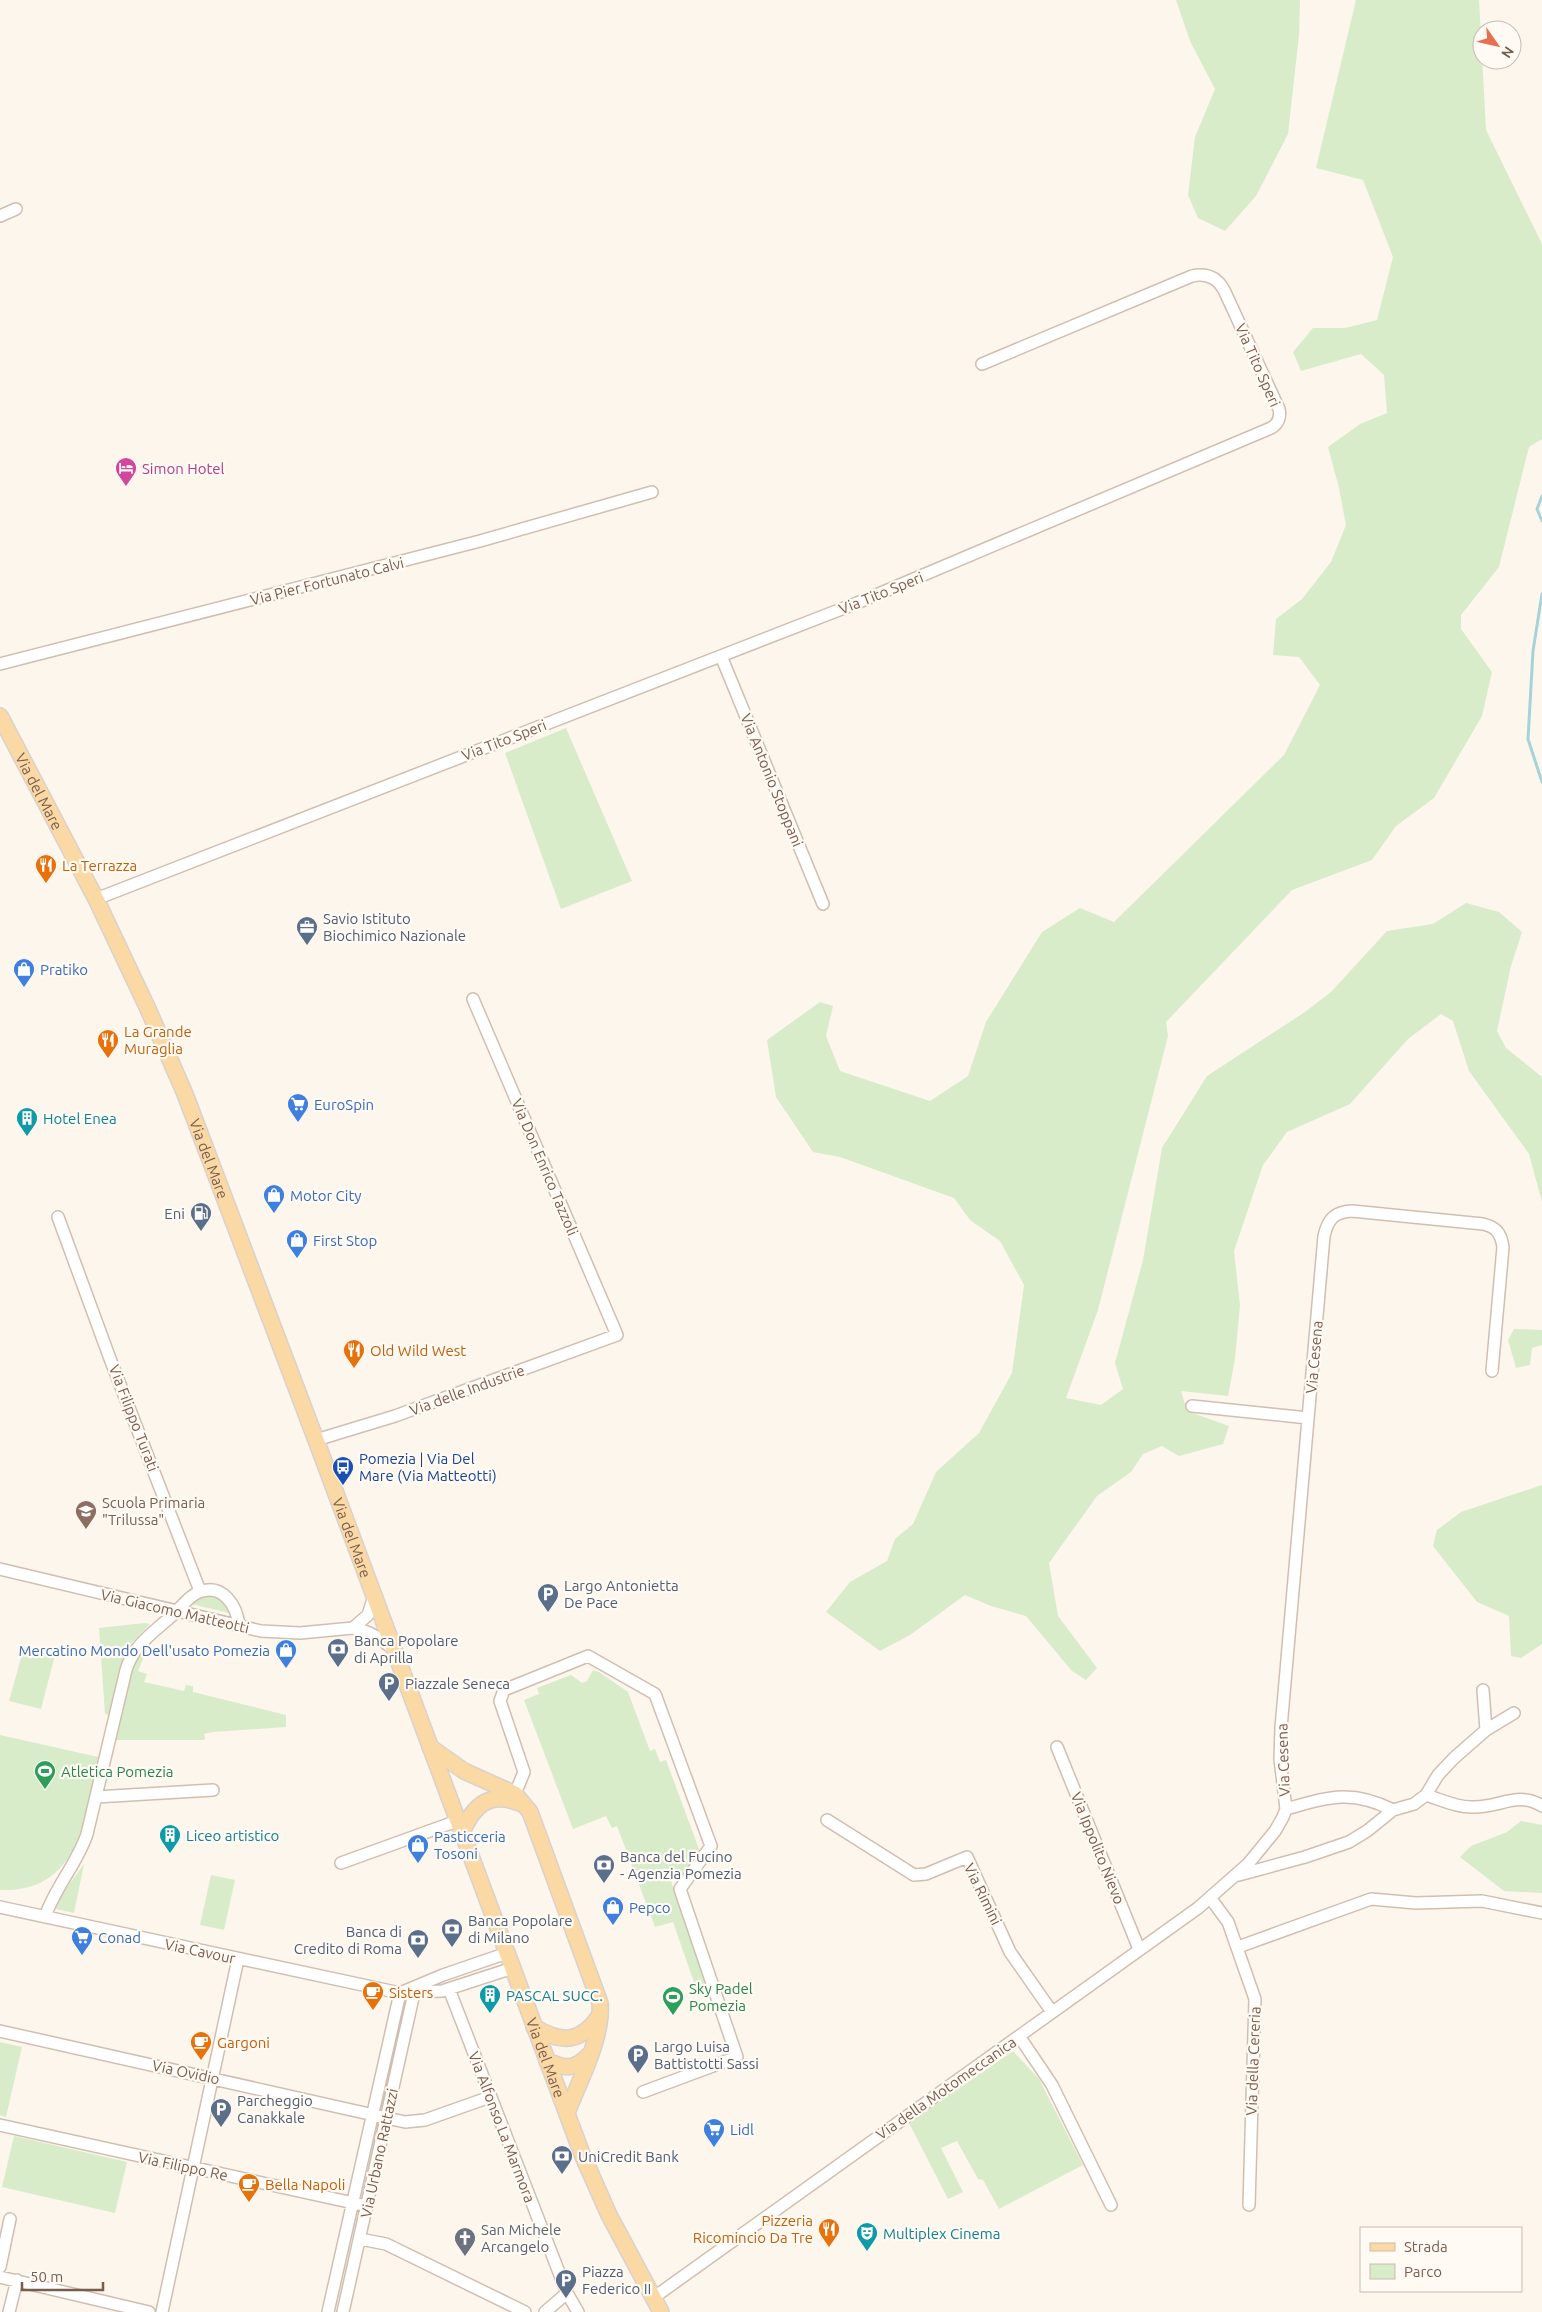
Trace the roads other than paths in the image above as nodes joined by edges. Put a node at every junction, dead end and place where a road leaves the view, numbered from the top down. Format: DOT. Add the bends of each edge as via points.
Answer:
graph roads {
  1 [pos="16,208"];
  2 [pos="0,216"];
  3 [pos="982,364"];
  4 [pos="652,492"];
  5 [pos="721,656"];
  6 [pos="0,664"];
  7 [pos="0,716"];
  8 [pos="96,899"];
  9 [pos="823,904"];
  10 [pos="474,999"];
  11 [pos="58,1216"];
  12 [pos="617,1335"];
  13 [pos="1492,1371"];
  14 [pos="1192,1406"];
  15 [pos="1308,1418"];
  16 [pos="316,1440"];
  17 [pos="0,1569"];
  18 [pos="200,1591"];
  19 [pos="374,1596"];
  20 [pos="177,1611"];
  21 [pos="239,1626"];
  22 [pos="353,1628"];
  23 [pos="393,1649"];
  24 [pos="1483,1690"];
  25 [pos="1514,1713"];
  26 [pos="1486,1730"];
  27 [pos="430,1746"];
  28 [pos="1057,1747"];
  29 [pos="439,1771"];
  30 [pos="464,1771"];
  31 [pos="213,1790"];
  32 [pos="516,1794"];
  33 [pos="1426,1795"];
  34 [pos="96,1797"];
  35 [pos="448,1797"];
  36 [pos="526,1805"];
  37 [pos="1542,1806"];
  38 [pos="1286,1809"];
  39 [pos="1393,1810"];
  40 [pos="827,1820"];
  41 [pos="460,1826"];
  42 [pos="341,1863"];
  43 [pos="1237,1875"];
  44 [pos="1211,1899"];
  45 [pos="0,1907"];
  46 [pos="1542,1913"];
  47 [pos="45,1917"];
  48 [pos="1238,1947"];
  49 [pos="1138,1949"];
  50 [pos="507,1953"];
  51 [pos="238,1959"];
  52 [pos="512,1968"];
  53 [pos="449,1989"];
  54 [pos="400,1993"];
  55 [pos="414,1993"];
  56 [pos="1052,2012"];
  57 [pos="601,2014"];
  58 [pos="534,2027"];
  59 [pos="0,2031"];
  60 [pos="1019,2036"];
  61 [pos="589,2055"];
  62 [pos="547,2061"];
  63 [pos="212,2078"];
  64 [pos="643,2092"];
  65 [pos="490,2097"];
  66 [pos="372,2114"];
  67 [pos="567,2114"];
  68 [pos="386,2117"];
  69 [pos="0,2125"];
  70 [pos="193,2168"];
  71 [pos="352,2203"];
  72 [pos="1111,2205"];
  73 [pos="1249,2205"];
  74 [pos="367,2206"];
  75 [pos="10,2218"];
  76 [pos="360,2239"];
  77 [pos="0,2267"];
  78 [pos="0,2277"];
  79 [pos="17,2280"];
  80 [pos="567,2293"];
  81 [pos="653,2298"];
  82 [pos="106,2307"];
  83 [pos="9,2312"];
  84 [pos="149,2312"];
  85 [pos="162,2312"];
  86 [pos="328,2312"];
  87 [pos="343,2312"];
  88 [pos="525,2312"];
  89 [pos="545,2312"];
  90 [pos="578,2312"];
  91 [pos="660,2312"];
  1 -- 2 [label="street"];
  3 -- 5 [label="street, Via Tito Speri" via="1192,276 1206,275 1218,281 1224,290 1280,416 1271,428 922,576"];
  4 -- 6 [label="street, Via Pier Fortunato Calvi" via="471,544"];
  5 -- 8 [label="street, Via Tito Speri"];
  5 -- 9 [label="street, Via Antonio Stoppani"];
  7 -- 8 [label="main road, Via del Mare"];
  8 -- 16 [label="main road, Via del Mare" via="185,1094"];
  10 -- 12 [label="street, Via Don Enrico Tazzoli"];
  11 -- 18 [label="street, Via Filippo Turati"];
  12 -- 16 [label="street, Via delle Industrie" via="395,1416"];
  13 -- 15 [label="street, Via Cesena" via="1503,1251 1498,1232 1483,1224 1343,1212 1329,1220 1324,1236"];
  14 -- 15 [label="street"];
  15 -- 38 [label="street, Via Cesena" via="1281,1728 1280,1760"];
  16 -- 19 [label="main road, Via del Mare"];
  17 -- 20 [label="street, Via Giacomo Matteotti"];
  18 -- 20 [label="street"];
  18 -- 21 [label="street" via="226,1596 237,1610"];
  19 -- 22 [label="street" via="368,1615"];
  19 -- 23 [label="main road, Via del Mare"];
  20 -- 21 [label="street, Via Giacomo Matteotti"];
  20 -- 34 [label="street" via="143,1641 129,1662"];
  21 -- 22 [label="street, Via Giacomo Matteotti" via="290,1633"];
  22 -- 23 [label="street, Via Giacomo Matteotti" via="372,1634"];
  23 -- 27 [label="main road, Via del Mare"];
  24 -- 26 [label="street"];
  25 -- 26 [label="street, Via della Motomeccanica"];
  26 -- 33 [label="street, Via della Motomeccanica" via="1444,1767"];
  27 -- 29 [label="main road, Via del Mare"];
  27 -- 30 [label="main road"];
  28 -- 49 [label="street, Via Ippolito Nievo"];
  29 -- 30 [label="main road"];
  29 -- 35 [label="main road, Via del Mare"];
  30 -- 32 [label="main road"];
  30 -- 35 [label="main road" via="453,1781"];
  31 -- 34 [label="street"];
  32 -- 36 [label="main road"];
  32 -- 64 [label="street" via="524,1772 500,1701 504,1690 588,1656 655,1694 711,1846 680,1888 738,2057"];
  33 -- 37 [label="street" via="1467,1807 1520,1798"];
  33 -- 39 [label="street, Via della Motomeccanica" via="1410,1806"];
  34 -- 47 [label="street" via="82,1848 55,1893"];
  35 -- 41 [label="main road, Via del Mare"];
  36 -- 41 [label="main road" via="504,1799 481,1804"];
  36 -- 57 [label="main road" via="600,2003"];
  38 -- 39 [label="street" via="1344,1797 1366,1798"];
  38 -- 43 [label="street, Via della Motomeccanica" via="1268,1841"];
  39 -- 43 [label="street, Via della Motomeccanica" via="1349,1842"];
  40 -- 56 [label="street, Via Rimini" via="914,1875 926,1874 967,1857 1010,1952"];
  41 -- 42 [label="street"];
  41 -- 50 [label="main road, Via del Mare"];
  43 -- 44 [label="street, Via della Motomeccanica"];
  44 -- 48 [label="street, Via della Cereria" via="1224,1916"];
  44 -- 49 [label="street, Via della Motomeccanica"];
  45 -- 47 [label="street, Via Cavour"];
  46 -- 48 [label="street" via="1482,1901 1416,1903 1371,1899"];
  47 -- 51 [label="street, Via Cavour"];
  48 -- 73 [label="street, Via della Cereria" via="1256,1999"];
  49 -- 56 [label="street, Via della Motomeccanica"];
  50 -- 52 [label="main road, Via del Mare"];
  50 -- 54 [label="street"];
  51 -- 54 [label="street, Via Cavour"];
  51 -- 63 [label="street"];
  52 -- 53 [label="street, Via Cavour"];
  52 -- 58 [label="main road, Via del Mare"];
  53 -- 55 [label="street, Via Cavour"];
  53 -- 65 [label="street, Via Alfonso La Marmora"];
  54 -- 55 [label="street, Via Cavour"];
  54 -- 66 [label="street, Via Urbano Rattazzi"];
  55 -- 68 [label="street, Via Urbano Rattazzi"];
  56 -- 60 [label="street, Via della Motomeccanica"];
  57 -- 58 [label="main road" via="591,2028 574,2038 554,2038"];
  57 -- 61 [label="main road"];
  58 -- 62 [label="main road, Via del Mare"];
  59 -- 63 [label="street, Via Ovidio"];
  60 -- 72 [label="street" via="1052,2085"];
  60 -- 81 [label="street, Via della Motomeccanica"];
  61 -- 62 [label="main road" via="573,2067"];
  61 -- 67 [label="main road"];
  62 -- 67 [label="main road, Via del Mare"];
  63 -- 66 [label="street, Via Ovidio"];
  63 -- 70 [label="street"];
  65 -- 68 [label="street, Via Ovidio" via="425,2120 412,2122"];
  65 -- 80 [label="street, Via Alfonso La Marmora"];
  66 -- 68 [label="street, Via Ovidio"];
  66 -- 71 [label="street, Via Urbano Rattazzi"];
  67 -- 81 [label="main road, Via del Mare" via="609,2215"];
  68 -- 74 [label="street, Via Urbano Rattazzi"];
  69 -- 70 [label="street, Via Filippo Re"];
  70 -- 71 [label="street, Via Filippo Re"];
  70 -- 85 [label="street"];
  71 -- 74 [label="street, Via Filippo Re"];
  71 -- 86 [label="street, Via Urbano Rattazzi"];
  74 -- 76 [label="street, Via Urbano Rattazzi"];
  75 -- 77 [label="street"];
  76 -- 87 [label="street, Via Urbano Rattazzi"];
  76 -- 88 [label="street" via="386,2244"];
  78 -- 79 [label="street"];
  79 -- 82 [label="street"];
  79 -- 83 [label="street"];
  80 -- 89 [label="street"];
  80 -- 90 [label="street"];
  81 -- 91 [label="main road, Via del Mare"];
  82 -- 84 [label="street"];
}
